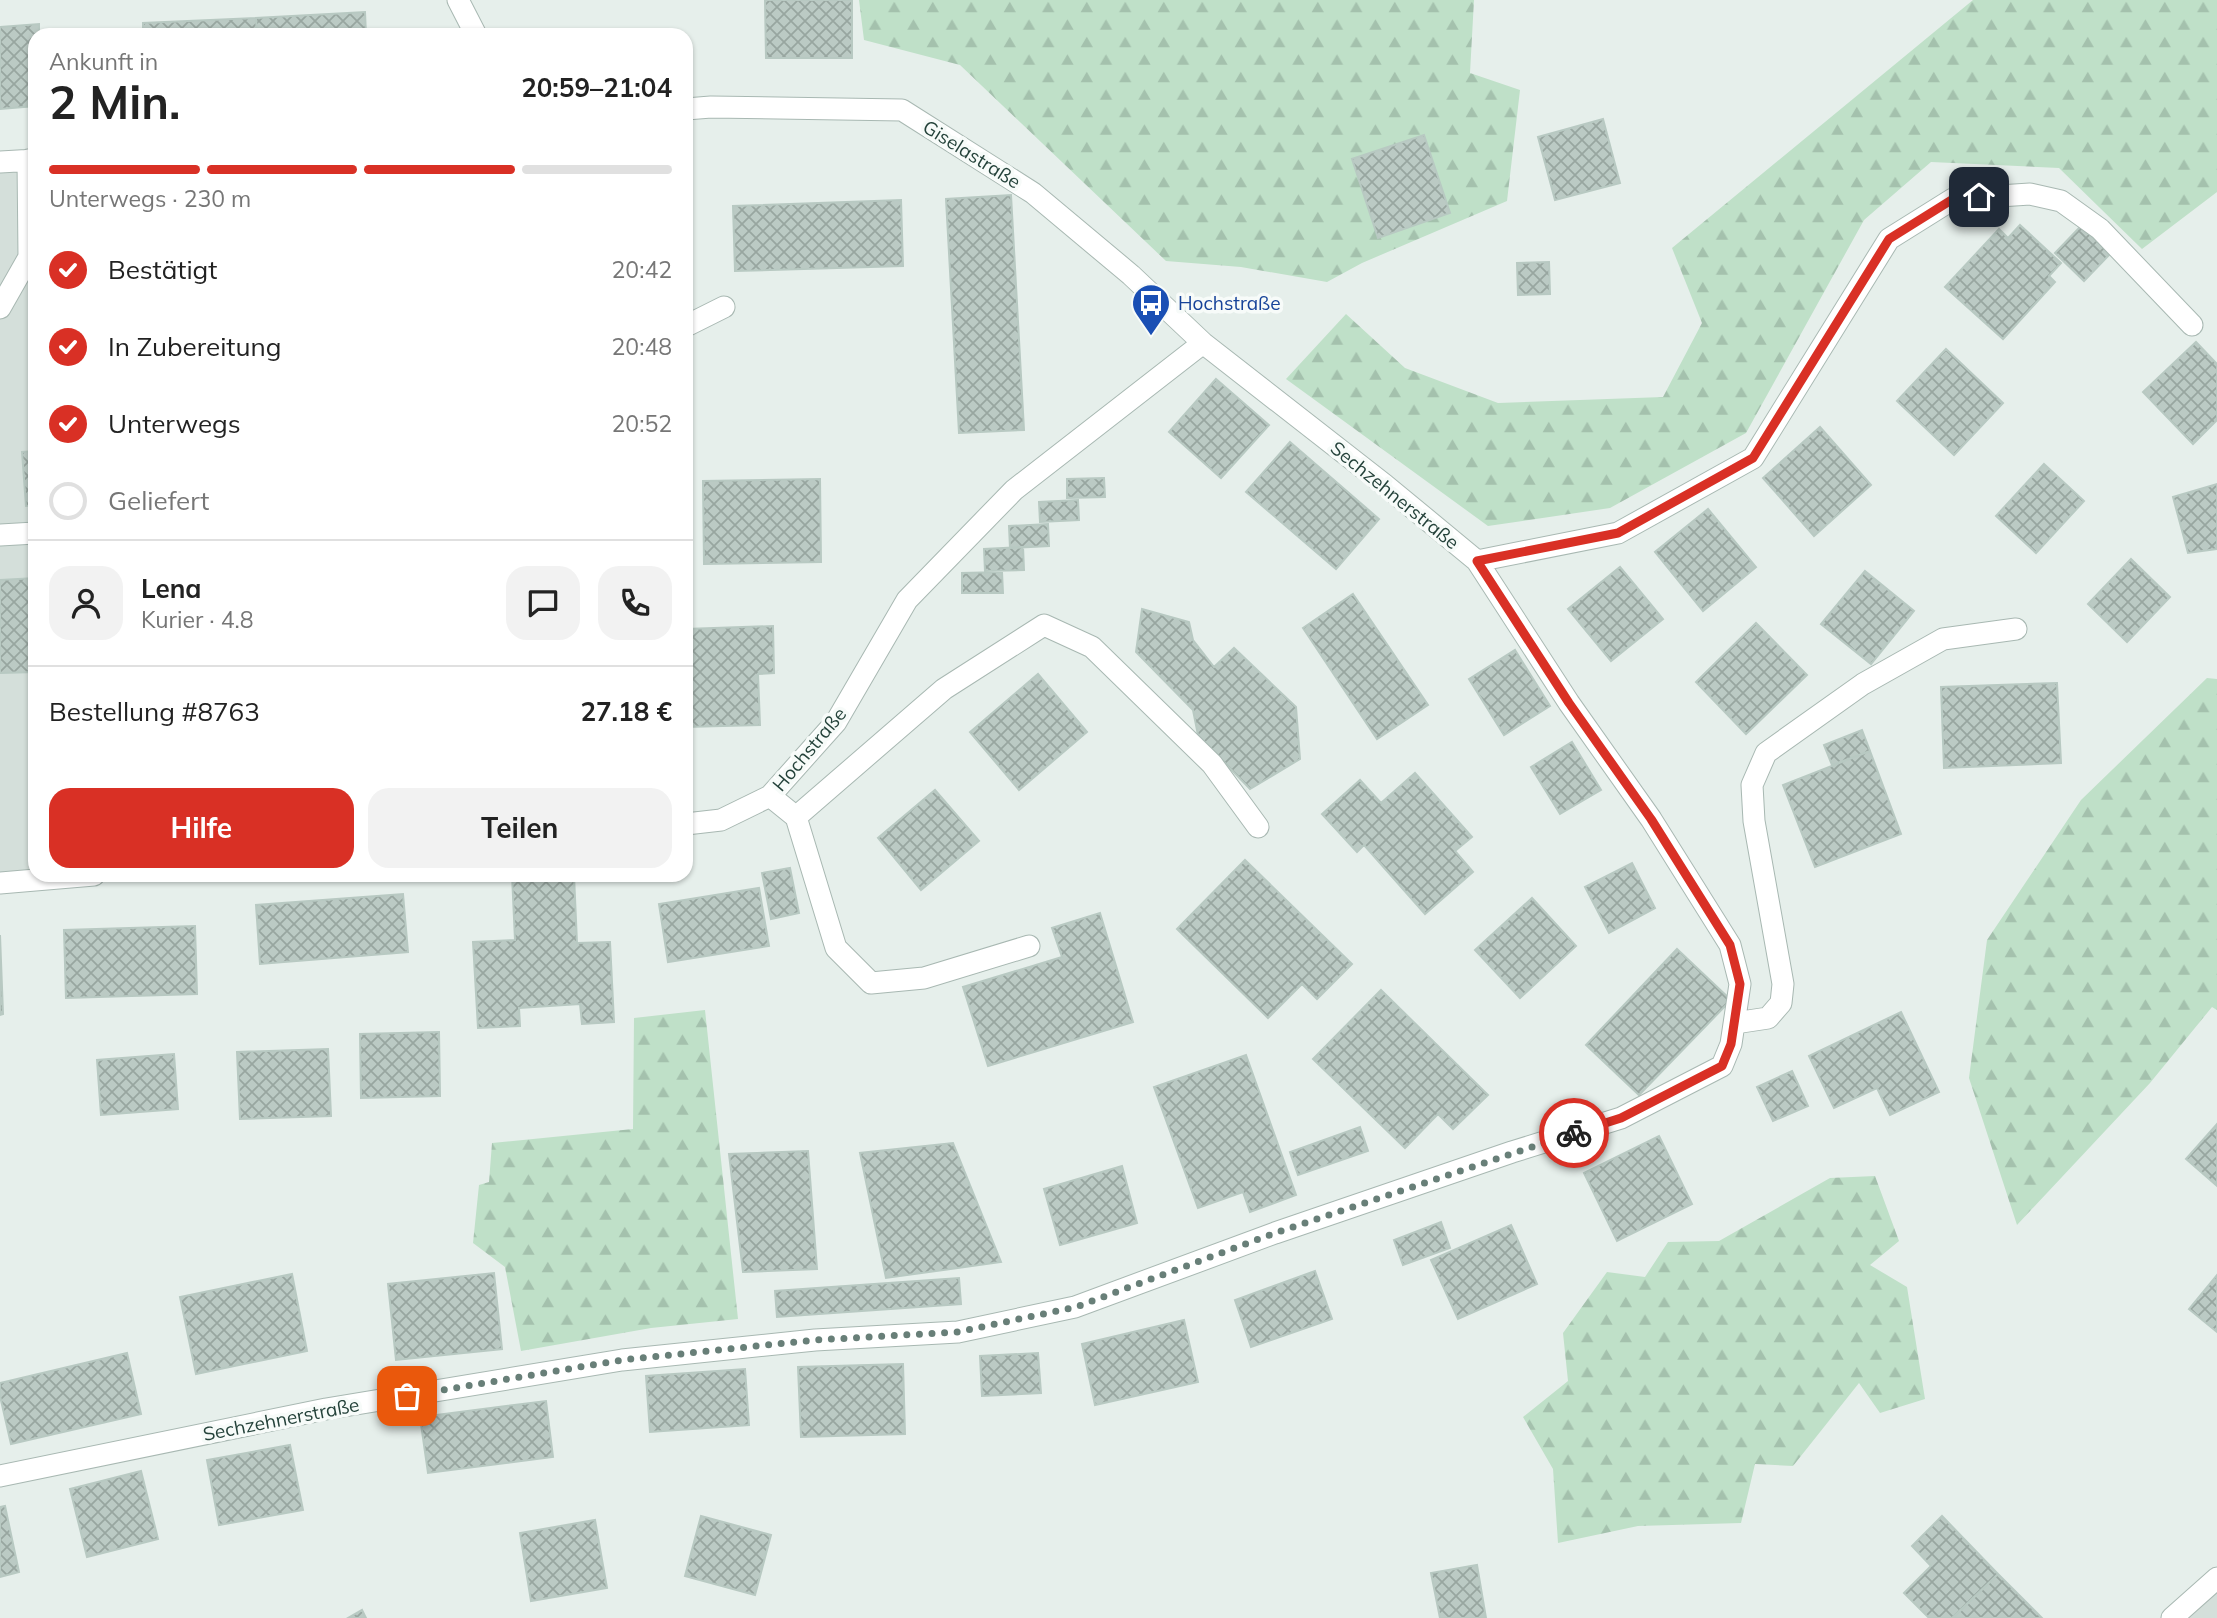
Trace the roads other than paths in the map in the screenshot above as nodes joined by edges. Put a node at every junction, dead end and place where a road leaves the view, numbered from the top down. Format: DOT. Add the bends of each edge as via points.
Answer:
graph roads {
  1 [pos="458,0"];
  2 [pos="472,28"];
  3 [pos="693,108"];
  4 [pos="28,160"];
  5 [pos="0,162"];
  6 [pos="28,259"];
  7 [pos="0,307"];
  8 [pos="724,307"];
  9 [pos="693,322"];
  10 [pos="2192,325"];
  11 [pos="1203,343"];
  12 [pos="28,533"];
  13 [pos="0,535"];
  14 [pos="1477,561"];
  15 [pos="2016,629"];
  16 [pos="770,796"];
  17 [pos="796,817"];
  18 [pos="693,823"];
  19 [pos="1258,827"];
  20 [pos="28,881"];
  21 [pos="0,883"];
  22 [pos="1029,946"];
  23 [pos="1735,1023"];
  24 [pos="0,1476"];
  25 [pos="2217,1578"];
  26 [pos="2172,1618"];
  1 -- 2 [label="street"];
  3 -- 11 [label="street, Giselastraße" via="902,110 1033,193"];
  4 -- 5 [label="street"];
  6 -- 7 [label="street"];
  8 -- 9 [label="street"];
  10 -- 14 [label="street" via="2100,229 2061,201 2030,194 1953,199 1889,239 1753,458 1618,533"];
  11 -- 14 [label="street, Sechzehnerstraße"];
  11 -- 16 [label="street, Hochstraße" via="1014,490 907,600 836,722"];
  12 -- 13 [label="street"];
  14 -- 23 [label="street, Sechzehnerstraße" via="1730,945 1740,984"];
  15 -- 23 [label="street" via="1943,639 1863,684 1766,753 1752,786 1754,821 1783,984 1781,1003 1768,1018"];
  16 -- 17 [label="street"];
  16 -- 18 [label="street, Hochstraße" via="721,820"];
  17 -- 19 [label="street" via="944,689 1044,625 1092,648 1212,764"];
  17 -- 22 [label="street" via="836,948 871,984 924,978"];
  20 -- 21 [label="street"];
  23 -- 24 [label="street, Sechzehnerstraße" via="1722,1066 1621,1118 1289,1229 1076,1307 958,1332 815,1340 622,1360 326,1409"];
  25 -- 26 [label="street"];
}
